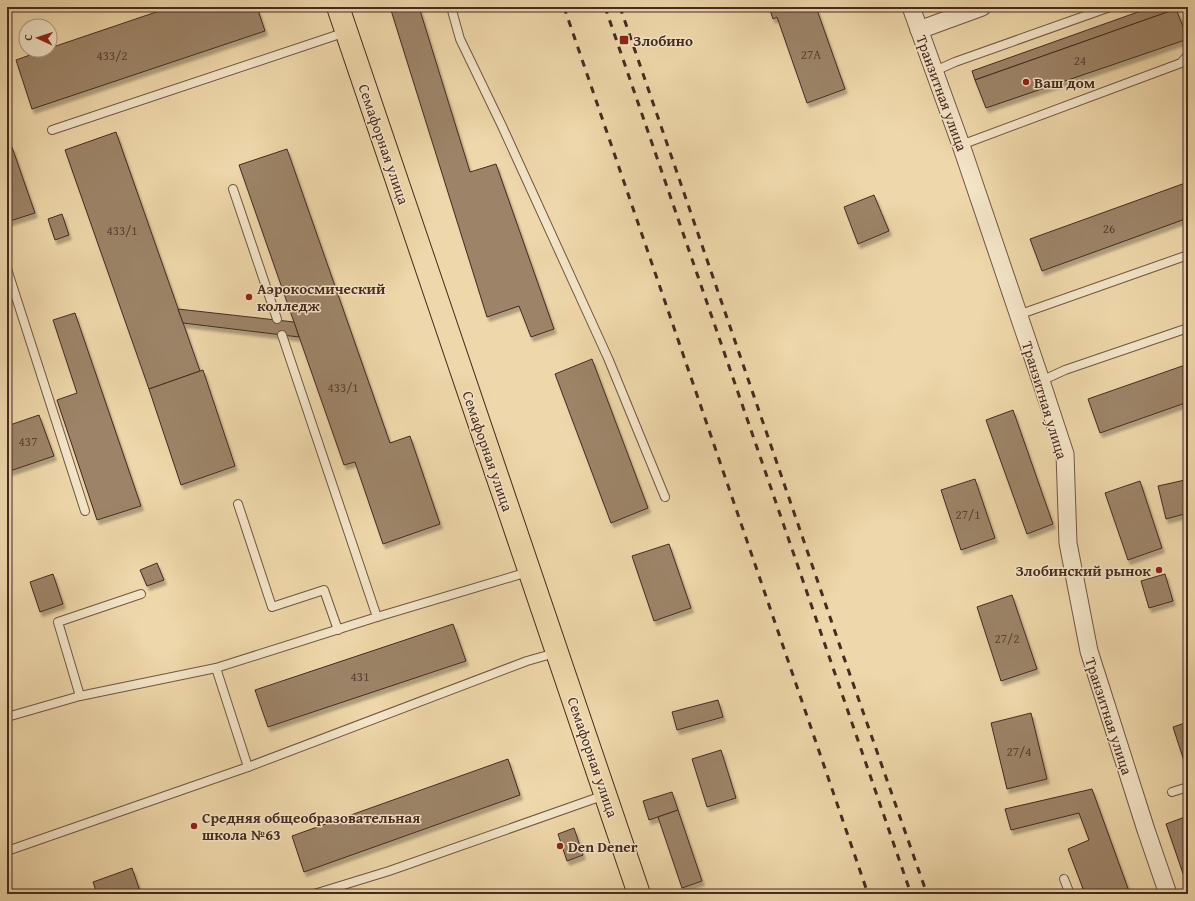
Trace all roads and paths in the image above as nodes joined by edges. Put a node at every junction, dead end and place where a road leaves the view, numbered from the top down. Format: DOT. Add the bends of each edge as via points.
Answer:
graph roads {
  1 [pos="338,7"];
  2 [pos="451,7"];
  3 [pos="911,7"];
  4 [pos="982,7"];
  5 [pos="1110,7"];
  6 [pos="919,30"];
  7 [pos="346,32"];
  8 [pos="1188,55"];
  9 [pos="935,71"];
  10 [pos="52,130"];
  11 [pos="961,145"];
  12 [pos="233,189"];
  13 [pos="1188,255"];
  14 [pos="7,269"];
  15 [pos="1018,315"];
  16 [pos="277,319"];
  17 [pos="1188,328"];
  18 [pos="282,335"];
  19 [pos="1041,381"];
  20 [pos="665,497"];
  21 [pos="238,504"];
  22 [pos="85,511"];
  23 [pos="529,572"];
  24 [pos="141,594"];
  25 [pos="377,617"];
  26 [pos="338,630"];
  27 [pos="557,652"];
  28 [pos="216,668"];
  29 [pos="80,696"];
  30 [pos="7,717"];
  31 [pos="248,767"];
  32 [pos="1188,787"];
  33 [pos="1172,792"];
  34 [pos="605,795"];
  35 [pos="7,851"];
  36 [pos="1064,879"];
  37 [pos="314,894"];
  38 [pos="639,894"];
  39 [pos="1070,894"];
  40 [pos="1168,894"];
  1 -- 7 [label="highway, Семафорная улица"];
  2 -- 20 [label="lane" via="460,39 608,358"];
  3 -- 6 [label="street, Транзитная улица"];
  4 -- 6 [label="street"];
  5 -- 9 [label="lane"];
  6 -- 9 [label="street, Транзитная улица"];
  7 -- 10 [label="lane"];
  7 -- 23 [label="highway, Семафорная улица"];
  8 -- 11 [label="lane" via="1181,63"];
  9 -- 11 [label="street, Транзитная улица"];
  11 -- 15 [label="street, Транзитная улица"];
  12 -- 16 [label="lane"];
  13 -- 15 [label="lane"];
  14 -- 22 [label="lane"];
  15 -- 19 [label="street, Транзитная улица"];
  17 -- 19 [label="lane" via="1065,370"];
  18 -- 25 [label="lane"];
  19 -- 40 [label="street, Транзитная улица" via="1065,454 1068,543 1089,651"];
  21 -- 26 [label="lane" via="272,607 324,590"];
  23 -- 25 [label="lane"];
  23 -- 27 [label="highway, Семафорная улица"];
  24 -- 29 [label="lane" via="58,622"];
  25 -- 26 [label="lane"];
  26 -- 28 [label="lane"];
  27 -- 31 [label="lane" via="527,661"];
  27 -- 34 [label="highway, Семафорная улица"];
  28 -- 29 [label="lane"];
  28 -- 31 [label="lane"];
  29 -- 30 [label="lane"];
  31 -- 35 [label="lane"];
  32 -- 33 [label="lane"];
  34 -- 37 [label="lane" via="389,871"];
  34 -- 38 [label="highway, Семафорная улица"];
  36 -- 39 [label="lane"];
}
